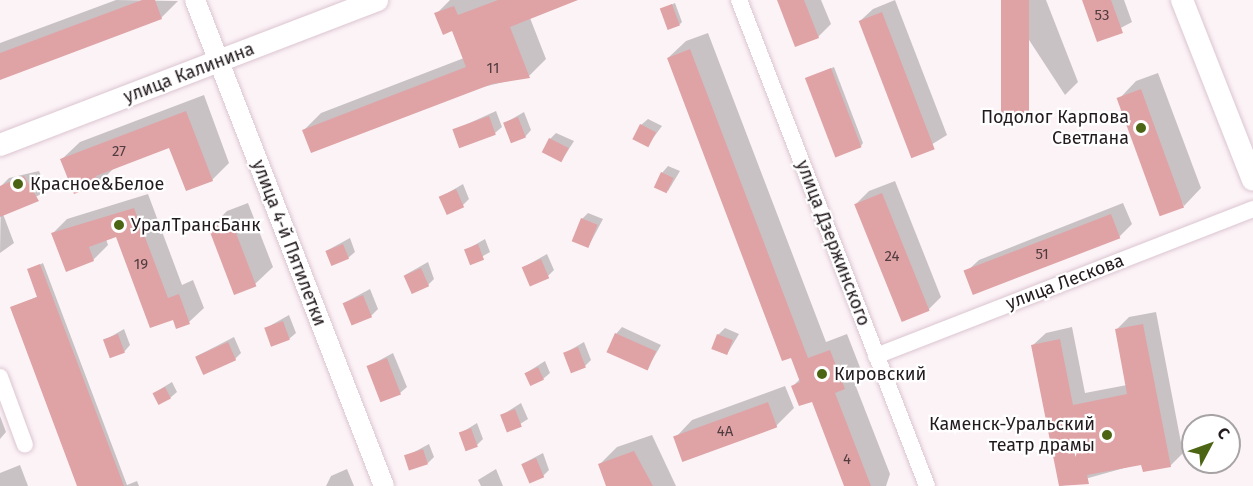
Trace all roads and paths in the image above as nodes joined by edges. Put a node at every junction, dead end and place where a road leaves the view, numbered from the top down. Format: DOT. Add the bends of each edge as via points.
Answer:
graph roads {
  1 [pos="195,0"];
  2 [pos="377,0"];
  3 [pos="739,0"];
  4 [pos="1182,0"];
  5 [pos="219,61"];
  6 [pos="0,145"];
  7 [pos="1253,180"];
  8 [pos="1253,209"];
  9 [pos="876,356"];
  10 [pos="0,377"];
  11 [pos="26,445"];
  12 [pos="384,486"];
  13 [pos="927,486"];
  1 -- 5 [label="street, улица 4-й Пятилетки"];
  2 -- 5 [label="main road, улица Калинина"];
  3 -- 9 [label="street, улица Дзержинского"];
  4 -- 7 [label="main road"];
  5 -- 6 [label="main road, улица Калинина"];
  5 -- 12 [label="street, улица 4-й Пятилетки"];
  8 -- 9 [label="street, улица Лескова"];
  9 -- 13 [label="street, улица Дзержинского"];
  10 -- 11 [label="street"];
}
